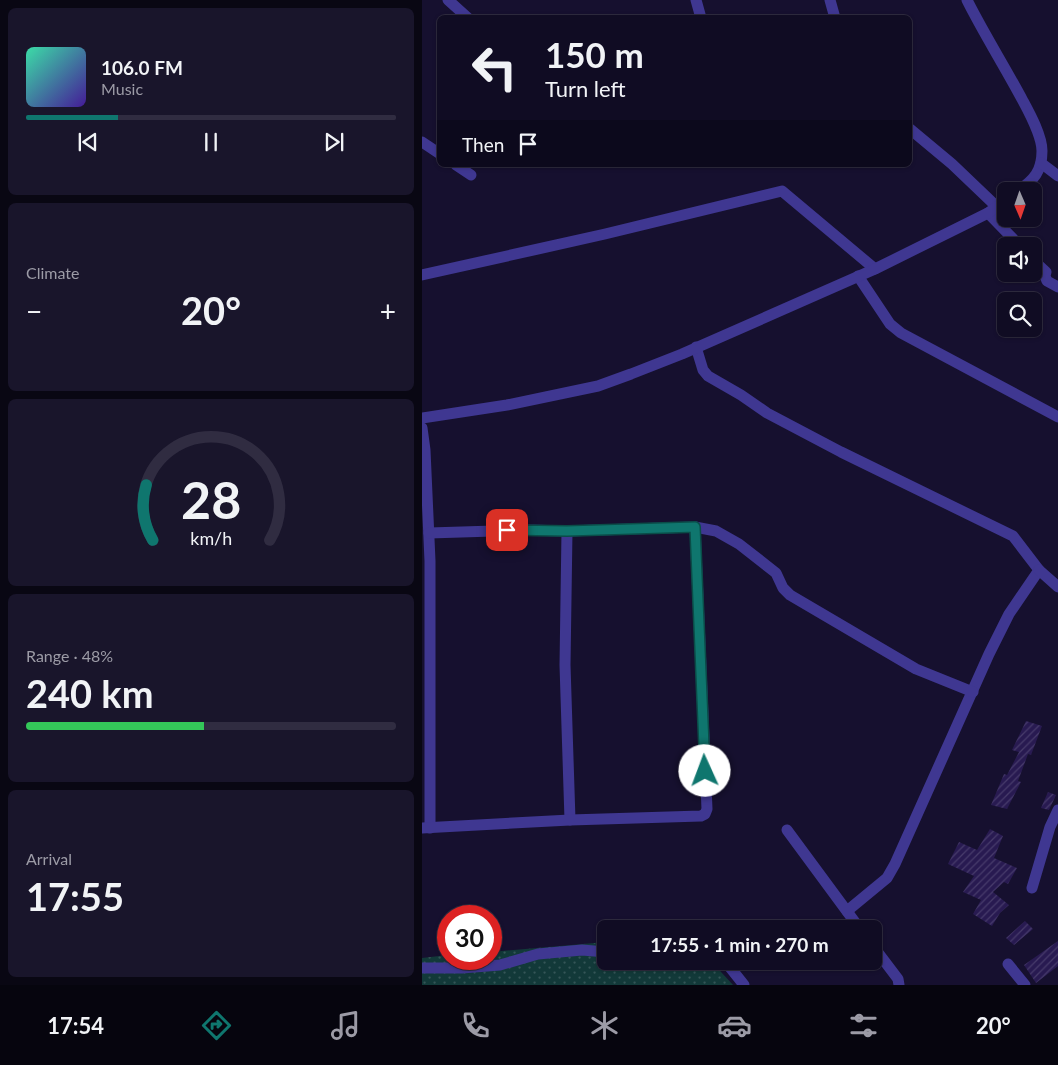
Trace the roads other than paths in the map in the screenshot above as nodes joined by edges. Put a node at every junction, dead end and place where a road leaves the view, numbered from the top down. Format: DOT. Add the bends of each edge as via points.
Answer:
graph roads {
  1 [pos="448,0"];
  2 [pos="696,0"];
  3 [pos="830,0"];
  4 [pos="966,0"];
  5 [pos="465,15"];
  6 [pos="700,15"];
  7 [pos="834,15"];
  8 [pos="912,131"];
  9 [pos="422,142"];
  10 [pos="437,152"];
  11 [pos="1041,163"];
  12 [pos="459,167"];
  13 [pos="471,176"];
  14 [pos="1058,176"];
  15 [pos="1032,182"];
  16 [pos="997,207"];
  17 [pos="1042,268"];
  18 [pos="875,269"];
  19 [pos="422,275"];
  20 [pos="858,276"];
  21 [pos="1058,287"];
  22 [pos="696,348"];
  23 [pos="1058,416"];
  24 [pos="422,418"];
  25 [pos="422,428"];
  26 [pos="695,527"];
  27 [pos="567,531"];
  28 [pos="429,534"];
  29 [pos="426,561"];
  30 [pos="1039,570"];
  31 [pos="1058,587"];
  32 [pos="426,691"];
  33 [pos="973,692"];
  34 [pos="1058,810"];
  35 [pos="570,820"];
  36 [pos="426,828"];
  37 [pos="787,830"];
  38 [pos="1032,888"];
  39 [pos="847,911"];
  40 [pos="854,920"];
  41 [pos="597,951"];
  42 [pos="882,958"];
  43 [pos="1008,964"];
  44 [pos="422,968"];
  45 [pos="732,970"];
  46 [pos="744,985"];
  47 [pos="899,985"];
  48 [pos="1025,985"];
  1 -- 5 [label="street"];
  2 -- 6 [label="street"];
  3 -- 7 [label="street"];
  4 -- 11 [label="street" via="1033,120 1042,148"];
  8 -- 16 [label="street"];
  9 -- 10 [label="street"];
  11 -- 14 [label="street"];
  11 -- 15 [label="street"];
  12 -- 13 [label="street"];
  16 -- 18 [label="street"];
  17 -- 21 [label="street" via="1048,280"];
  18 -- 19 [label="street" via="782,191"];
  18 -- 20 [label="street"];
  20 -- 22 [label="street"];
  20 -- 23 [label="street" via="890,324 902,333"];
  22 -- 24 [label="street" via="598,386"];
  22 -- 30 [label="street" via="708,376 767,413 841,452 1013,536"];
  25 -- 28 [label="street"];
  26 -- 27 [label="street"];
  26 -- 33 [label="street" via="716,531 738,544 776,573 783,588 798,600 916,669"];
  26 -- 35 [label="street" via="707,810 701,816"];
  27 -- 28 [label="street"];
  27 -- 35 [label="street" via="564,665"];
  28 -- 29 [label="street"];
  29 -- 32 [label="street"];
  30 -- 31 [label="street"];
  30 -- 33 [label="street" via="1009,614"];
  32 -- 36 [label="street"];
  33 -- 39 [label="street" via="887,878"];
  34 -- 38 [label="street"];
  35 -- 36 [label="street"];
  37 -- 39 [label="street"];
  39 -- 40 [label="street"];
  41 -- 44 [label="street" via="538,954 500,965"];
  42 -- 47 [label="street"];
  43 -- 48 [label="street"];
  45 -- 46 [label="street"];
}
